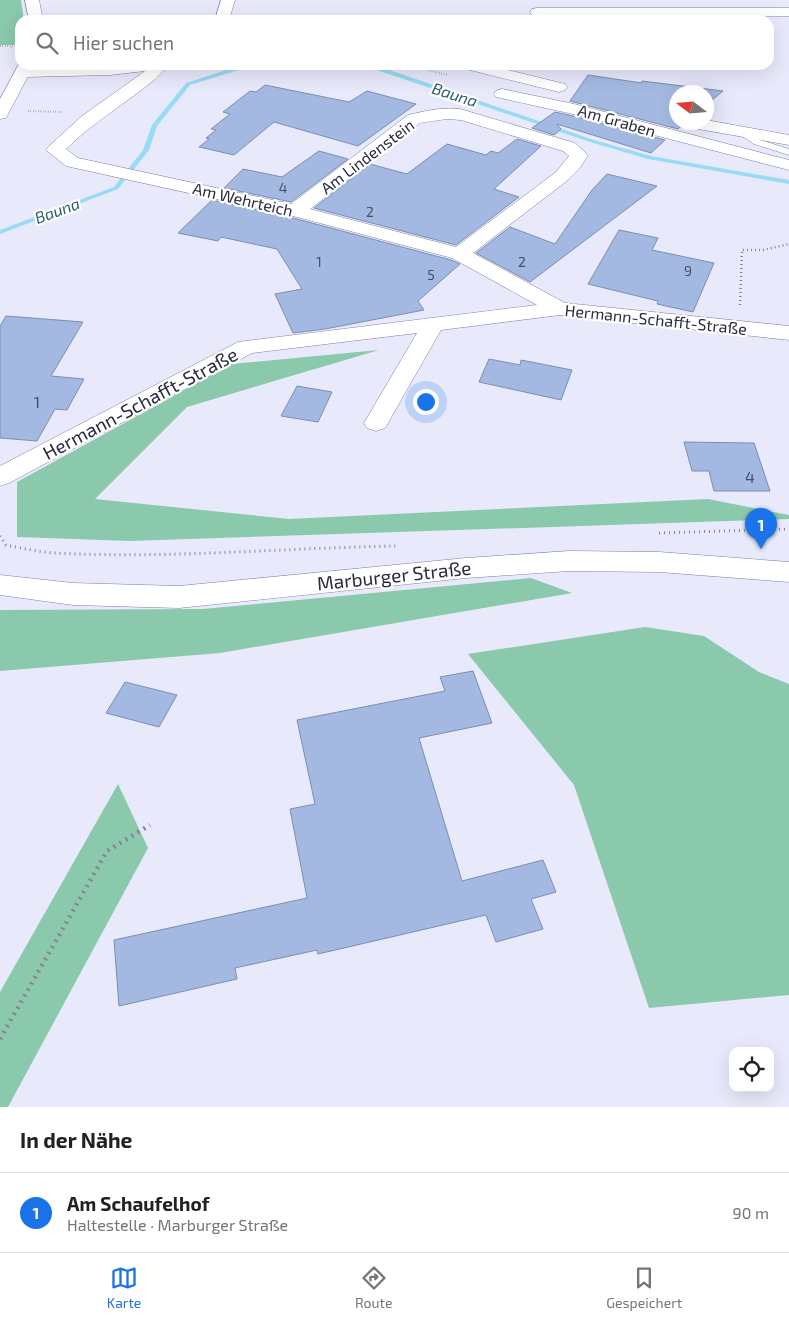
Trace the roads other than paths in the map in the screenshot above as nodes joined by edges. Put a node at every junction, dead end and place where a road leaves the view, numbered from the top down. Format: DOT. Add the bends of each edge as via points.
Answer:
graph roads {
  1 [pos="32,0"];
  2 [pos="228,0"];
  3 [pos="750,0"];
  4 [pos="537,11"];
  5 [pos="761,12"];
  6 [pos="789,12"];
  7 [pos="35,15"];
  8 [pos="224,15"];
  9 [pos="24,70"];
  10 [pos="155,70"];
  11 [pos="503,70"];
  12 [pos="573,90"];
  13 [pos="502,94"];
  14 [pos="0,114"];
  15 [pos="714,127"];
  16 [pos="745,134"];
  17 [pos="789,140"];
  18 [pos="789,152"];
  19 [pos="789,165"];
  20 [pos="295,210"];
  21 [pos="459,254"];
  22 [pos="560,308"];
  23 [pos="434,324"];
  24 [pos="788,337"];
  25 [pos="376,423"];
  26 [pos="0,477"];
  27 [pos="789,572"];
  28 [pos="0,586"];
  1 -- 7 [label="street"];
  2 -- 8 [label="street"];
  3 -- 5 [label="street"];
  4 -- 5 [label="street"];
  5 -- 6 [label="street"];
  9 -- 14 [label="street"];
  10 -- 20 [label="street, Am Wehrteich" via="95,114 55,150 72,162"];
  11 -- 12 [label="street" via="551,77"];
  13 -- 19 [label="street, Am Graben" via="553,102 674,137"];
  15 -- 16 [label="street"];
  16 -- 17 [label="street"];
  16 -- 18 [label="lane" via="757,142"];
  20 -- 21 [label="street, Am Wehrteich"];
  20 -- 21 [label="street, Am Lindenstein" via="414,118 455,113 569,147 579,155 562,176"];
  21 -- 22 [label="street, Am Wehrteich"];
  22 -- 23 [label="street, Hermann-Schafft-Straße"];
  22 -- 24 [label="street, Hermann-Schafft-Straße" via="740,328"];
  23 -- 25 [label="street"];
  23 -- 26 [label="street, Hermann-Schafft-Straße" via="246,347"];
  27 -- 28 [label="street, Marburger Straße" via="660,562 569,561 179,597 73,594"];
}
